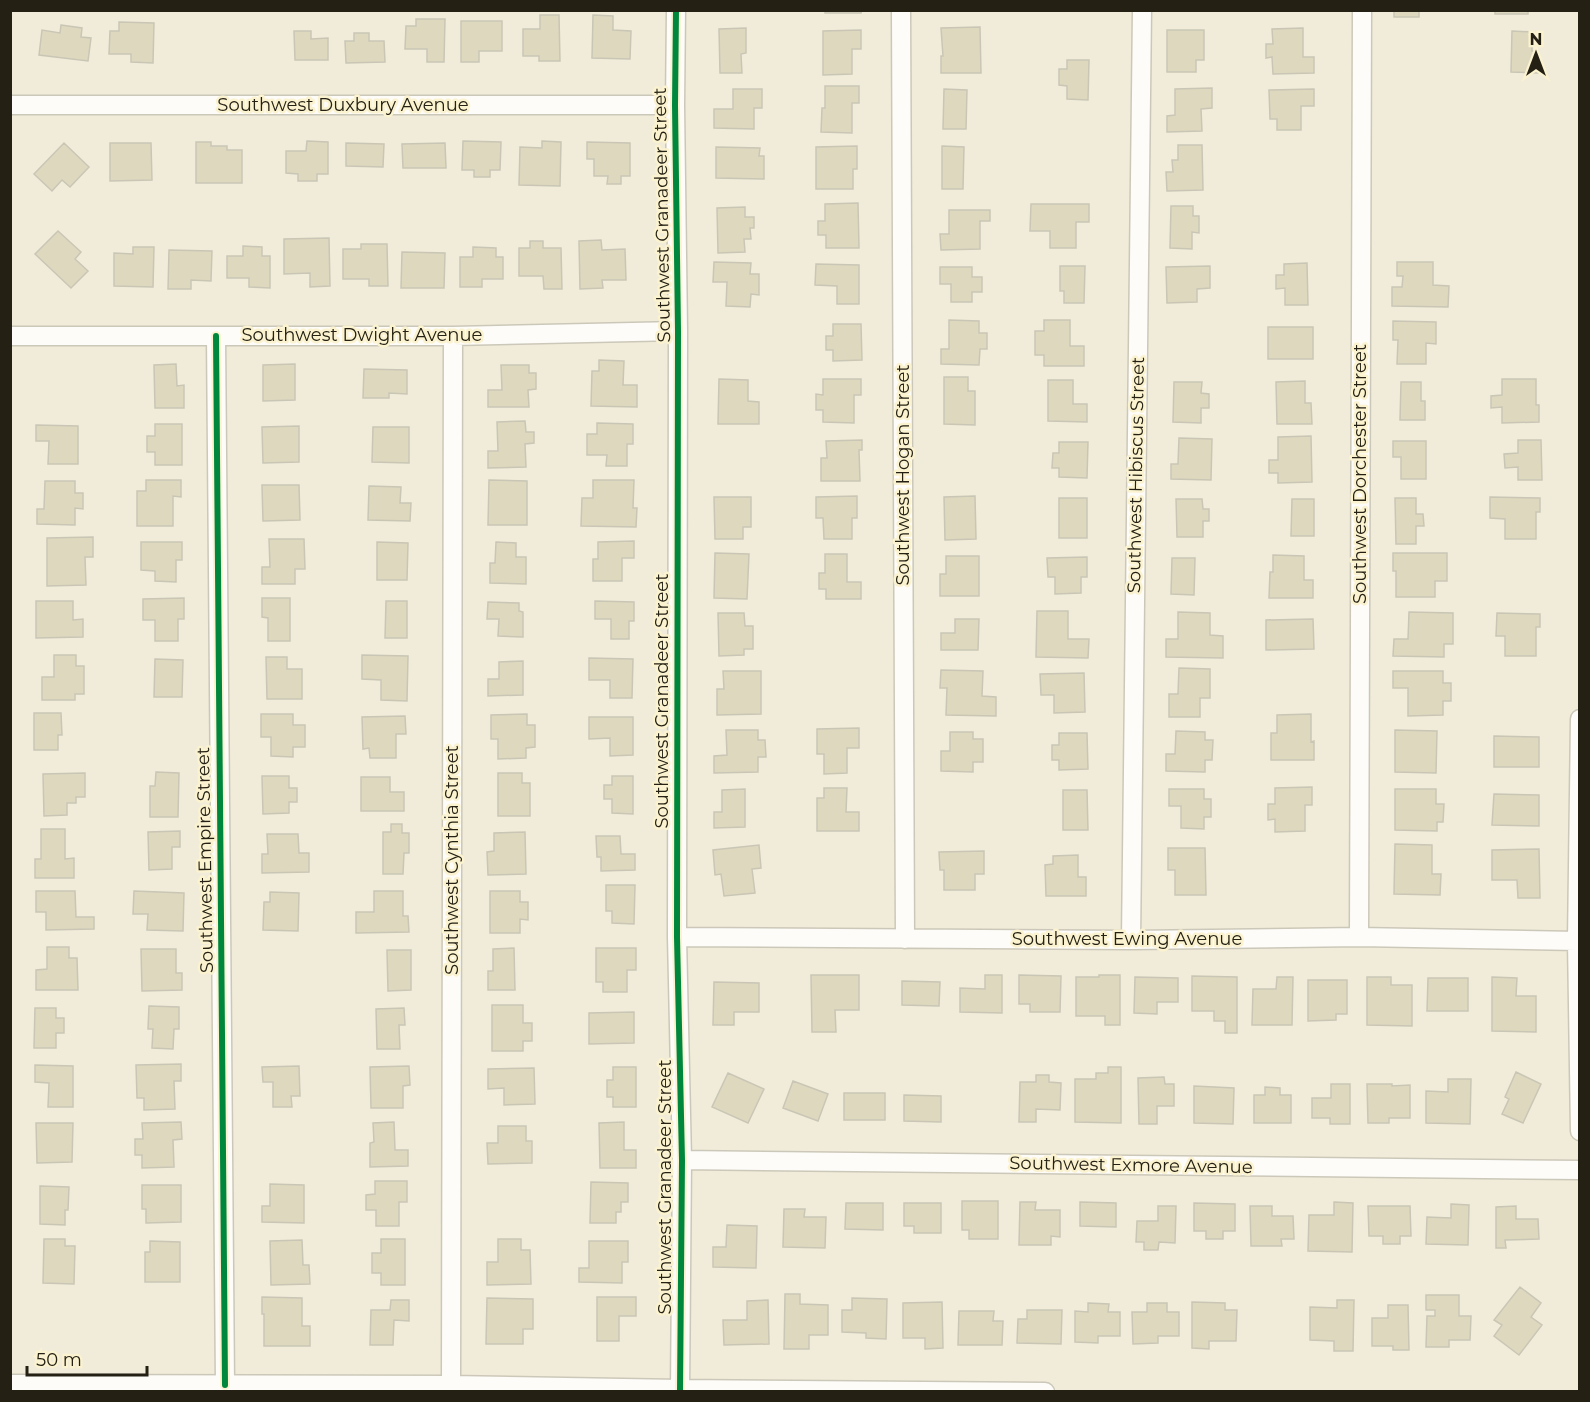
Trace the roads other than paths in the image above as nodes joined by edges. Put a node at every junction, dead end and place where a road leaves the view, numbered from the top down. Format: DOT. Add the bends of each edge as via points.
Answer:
graph roads {
  1 [pos="676,10"];
  2 [pos="901,10"];
  3 [pos="1142,10"];
  4 [pos="1362,10"];
  5 [pos="10,105"];
  6 [pos="675,105"];
  7 [pos="678,331"];
  8 [pos="10,336"];
  9 [pos="216,336"];
  10 [pos="453,336"];
  11 [pos="1580,719"];
  12 [pos="676,938"];
  13 [pos="1359,938"];
  14 [pos="905,939"];
  15 [pos="1131,940"];
  16 [pos="1577,941"];
  17 [pos="1580,1131"];
  18 [pos="682,1160"];
  19 [pos="1580,1170"];
  20 [pos="10,1384"];
  21 [pos="225,1385"];
  22 [pos="451,1385"];
  23 [pos="680,1390"];
  24 [pos="1045,1392"];
  1 -- 6 [label="street, Southwest Granadeer Street"];
  2 -- 14 [label="street, Southwest Hogan Street"];
  3 -- 15 [label="street, Southwest Hibiscus Street"];
  4 -- 13 [label="street, Southwest Dorchester Street"];
  5 -- 6 [label="street, Southwest Duxbury Avenue"];
  6 -- 7 [label="street, Southwest Granadeer Street"];
  7 -- 10 [label="street, Southwest Dwight Avenue"];
  7 -- 12 [label="street, Southwest Granadeer Street"];
  8 -- 9 [label="street, Southwest Dwight Avenue"];
  9 -- 10 [label="street, Southwest Dwight Avenue"];
  9 -- 21 [label="street, Southwest Empire Street"];
  10 -- 22 [label="street, Southwest Cynthia Street"];
  11 -- 16 [label="street"];
  12 -- 14 [label="street, Southwest Ewing Avenue"];
  12 -- 18 [label="street, Southwest Granadeer Street"];
  13 -- 15 [label="street, Southwest Ewing Avenue"];
  13 -- 16 [label="street, Southwest Ewing Avenue"];
  14 -- 15 [label="street, Southwest Ewing Avenue"];
  16 -- 17 [label="street"];
  18 -- 19 [label="street, Southwest Exmore Avenue"];
  18 -- 23 [label="street, Southwest Granadeer Street"];
  20 -- 21 [label="street"];
  21 -- 22 [label="street"];
  22 -- 23 [label="street"];
  23 -- 24 [label="street"];
}
